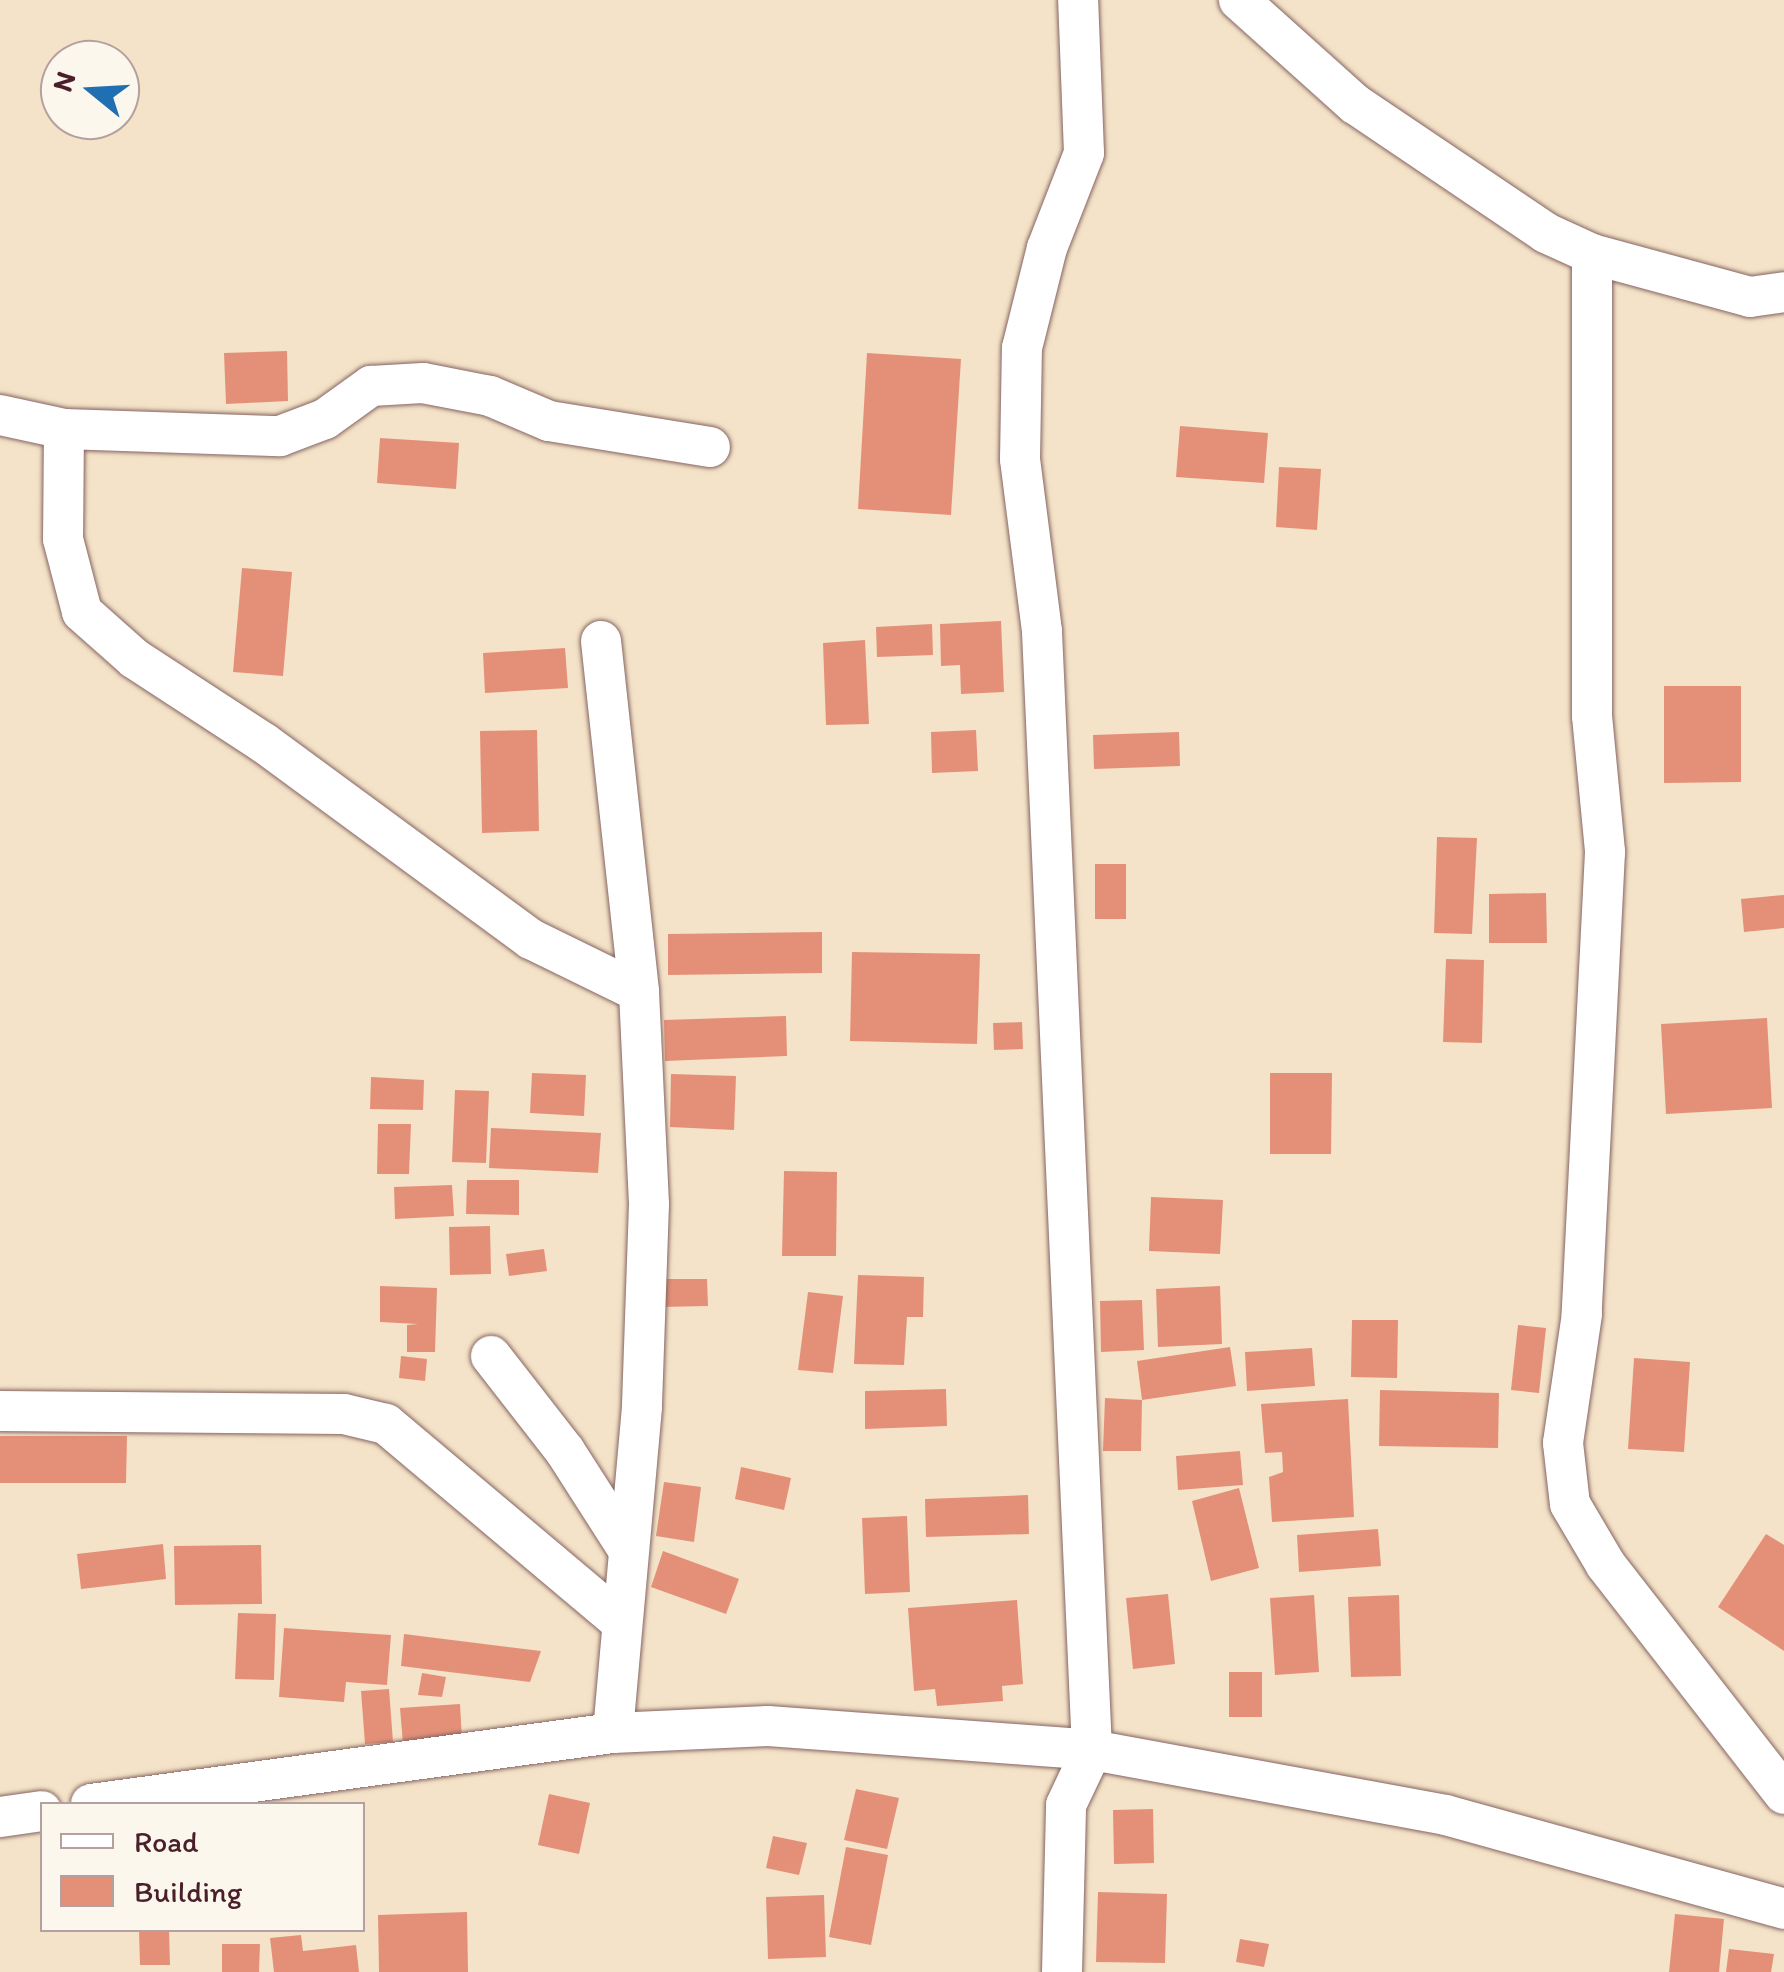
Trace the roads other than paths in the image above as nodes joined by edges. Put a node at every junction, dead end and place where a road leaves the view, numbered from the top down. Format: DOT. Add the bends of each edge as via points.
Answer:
graph roads {
  1 [pos="1078,0"];
  2 [pos="1239,0"];
  3 [pos="1592,254"];
  4 [pos="1784,292"];
  5 [pos="0,415"];
  6 [pos="64,430"];
  7 [pos="710,447"];
  8 [pos="601,641"];
  9 [pos="639,992"];
  10 [pos="492,1356"];
  11 [pos="0,1411"];
  12 [pos="628,1548"];
  13 [pos="621,1622"];
  14 [pos="613,1733"];
  15 [pos="1092,1750"];
  16 [pos="1784,1794"];
  17 [pos="106,1802"];
  18 [pos="40,1811"];
  19 [pos="0,1817"];
  20 [pos="1784,1909"];
  21 [pos="1062,1972"];
  1 -- 15 [label="street" via="1084,153 1048,248 1022,348 1020,459 1042,632"];
  2 -- 3 [label="street" via="1355,104 1546,233"];
  3 -- 4 [label="street" via="1750,297"];
  3 -- 16 [label="street" via="1592,716 1605,852 1582,1314 1564,1458 1570,1504 1606,1564"];
  5 -- 6 [label="street"];
  6 -- 7 [label="street" via="280,436 325,419 370,386 423,383 490,396 548,421"];
  6 -- 9 [label="street" via="64,539 82,612 135,659 264,743 531,939"];
  8 -- 9 [label="street"];
  9 -- 12 [label="street" via="649,1204 642,1407"];
  10 -- 12 [label="street"];
  11 -- 13 [label="street" via="344,1414 386,1424"];
  12 -- 13 [label="street"];
  13 -- 14 [label="street"];
  14 -- 15 [label="street" via="768,1726"];
  14 -- 17 [label="street"];
  15 -- 20 [label="street" via="1446,1815"];
  15 -- 21 [label="street" via="1066,1805"];
  18 -- 19 [label="street"];
}
